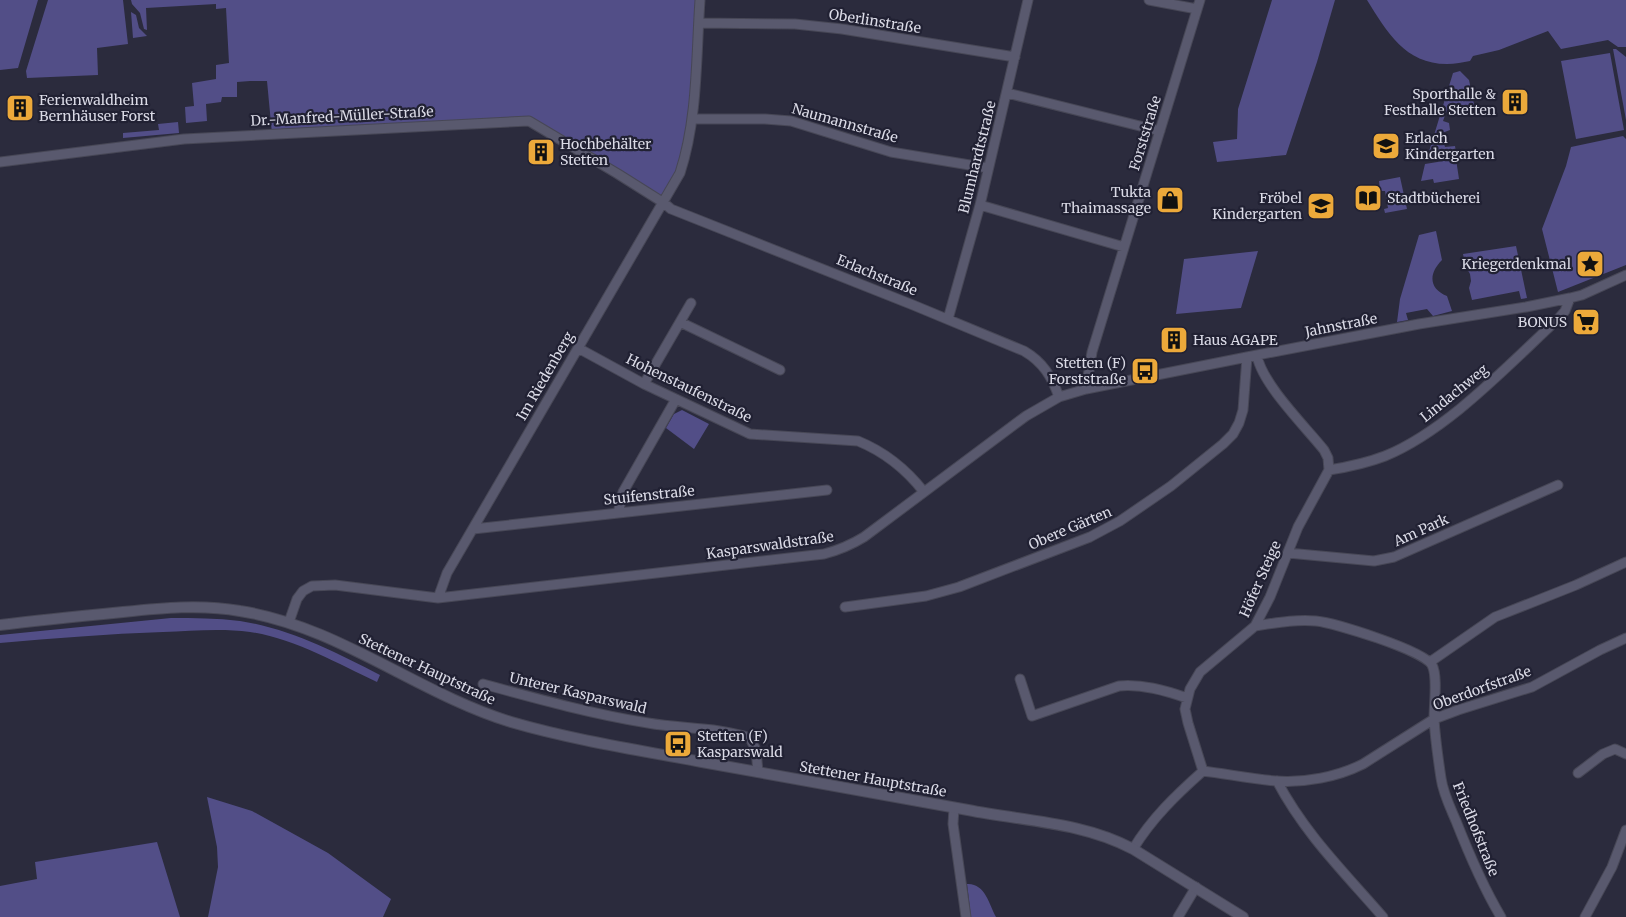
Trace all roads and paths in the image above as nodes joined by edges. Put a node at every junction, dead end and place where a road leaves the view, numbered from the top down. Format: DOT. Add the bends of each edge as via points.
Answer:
graph roads {
  1 [pos="700,0"];
  2 [pos="1028,0"];
  3 [pos="1148,0"];
  4 [pos="1198,4"];
  5 [pos="699,23"];
  6 [pos="1015,57"];
  7 [pos="1007,93"];
  8 [pos="693,119"];
  9 [pos="1160,131"];
  10 [pos="0,162"];
  11 [pos="988,168"];
  12 [pos="664,203"];
  13 [pos="980,205"];
  14 [pos="1124,247"];
  15 [pos="1626,275"];
  16 [pos="1570,298"];
  17 [pos="691,303"];
  18 [pos="948,319"];
  19 [pos="680,322"];
  20 [pos="578,348"];
  21 [pos="1257,356"];
  22 [pos="1247,357"];
  23 [pos="780,370"];
  24 [pos="644,384"];
  25 [pos="1086,390"];
  26 [pos="1059,397"];
  27 [pos="676,399"];
  28 [pos="1329,470"];
  29 [pos="1558,485"];
  30 [pos="827,490"];
  31 [pos="924,492"];
  32 [pos="618,513"];
  33 [pos="474,529"];
  34 [pos="1288,553"];
  35 [pos="1626,562"];
  36 [pos="438,598"];
  37 [pos="845,607"];
  38 [pos="289,622"];
  39 [pos="0,625"];
  40 [pos="1255,626"];
  41 [pos="1626,638"];
  42 [pos="1430,662"];
  43 [pos="1020,679"];
  44 [pos="484,684"];
  45 [pos="1186,698"];
  46 [pos="1434,719"];
  47 [pos="1626,754"];
  48 [pos="1203,771"];
  49 [pos="758,772"];
  50 [pos="1578,773"];
  51 [pos="1277,781"];
  52 [pos="954,808"];
  53 [pos="1626,830"];
  54 [pos="1133,849"];
  55 [pos="1196,887"];
  56 [pos="966,917"];
  57 [pos="1178,917"];
  58 [pos="1243,917"];
  59 [pos="1383,917"];
  60 [pos="1501,917"];
  61 [pos="1585,917"];
  1 -- 5 [label="street, Im Riedenberg"];
  2 -- 6 [label="street, Blumhardtstraße"];
  3 -- 4 [label="street"];
  4 -- 9 [label="street, Forststraße"];
  5 -- 6 [label="street, Oberlinstraße" via="819,26"];
  5 -- 8 [label="street, Im Riedenberg"];
  6 -- 7 [label="street, Blumhardtstraße"];
  7 -- 9 [label="street"];
  7 -- 11 [label="street, Blumhardtstraße"];
  8 -- 11 [label="street, Naumannstraße" via="791,120 891,152"];
  8 -- 12 [label="street, Im Riedenberg" via="680,173"];
  9 -- 14 [label="street, Forststraße"];
  10 -- 12 [label="street, Dr.-Manfred-Müller-Straße" via="184,139 529,121"];
  11 -- 13 [label="street, Blumhardtstraße"];
  12 -- 18 [label="street, Erlachstraße" via="688,216"];
  12 -- 20 [label="street, Im Riedenberg"];
  13 -- 14 [label="street"];
  13 -- 18 [label="street, Blumhardtstraße"];
  14 -- 25 [label="street, Forststraße" via="1092,352"];
  15 -- 16 [label="street, Jahnstraße"];
  16 -- 21 [label="street, Jahnstraße"];
  16 -- 28 [label="street, Lindachweg" via="1558,319 1445,420 1384,456"];
  17 -- 19 [label="street"];
  18 -- 26 [label="street, Erlachstraße" via="1031,355 1050,375"];
  19 -- 23 [label="street"];
  19 -- 24 [label="street"];
  20 -- 24 [label="street, Hohenstaufenstraße"];
  20 -- 33 [label="street, Im Riedenberg"];
  21 -- 22 [label="street, Jahnstraße"];
  21 -- 28 [label="street" via="1266,379 1324,450"];
  22 -- 25 [label="street, Jahnstraße"];
  22 -- 37 [label="street, Obere Gärten" via="1243,410 1233,434 1171,486 1120,522 1090,537 959,587 926,596"];
  24 -- 27 [label="street, Hohenstaufenstraße"];
  25 -- 26 [label="street, Jahnstraße"];
  26 -- 31 [label="street, Kasparswaldstraße" via="1026,416"];
  27 -- 31 [label="street, Hohenstaufenstraße" via="750,434 858,441 894,461"];
  27 -- 32 [label="street" via="623,492"];
  28 -- 34 [label="street, Höfer Steige" via="1298,527"];
  29 -- 34 [label="street, Am Park" via="1394,557 1374,561"];
  30 -- 32 [label="street, Stuifenstraße"];
  31 -- 36 [label="street, Kasparswaldstraße" via="864,537 824,554"];
  32 -- 33 [label="street, Stuifenstraße"];
  33 -- 36 [label="street, Im Riedenberg" via="447,573"];
  34 -- 40 [label="street, Höfer Steige"];
  35 -- 42 [label="street" via="1494,617"];
  36 -- 38 [label="street" via="335,585 312,586 297,599"];
  38 -- 39 [label="street, Stettener Hauptstraße" via="238,610 198,607"];
  38 -- 49 [label="street, Stettener Hauptstraße" via="476,710 510,722"];
  40 -- 42 [label="street" via="1296,621 1329,623 1399,647"];
  40 -- 45 [label="street, Höfer Steige" via="1200,672"];
  41 -- 46 [label="street, Oberdorfstraße" via="1532,687"];
  42 -- 46 [label="street, Friedhofstraße" via="1435,675"];
  43 -- 45 [label="street" via="1032,716 1119,686 1145,686"];
  44 -- 49 [label="street, Unterer Kasparswald" via="608,716 731,731 750,738 756,750"];
  45 -- 48 [label="street" via="1188,722"];
  46 -- 51 [label="street, Oberdorfstraße" via="1351,770 1310,779"];
  46 -- 60 [label="street, Friedhofstraße" via="1446,798 1473,863"];
  47 -- 50 [label="street" via="1615,749"];
  48 -- 51 [label="street, Oberdorfstraße"];
  48 -- 54 [label="street" via="1166,805"];
  49 -- 52 [label="street, Stettener Hauptstraße"];
  51 -- 59 [label="street" via="1308,832"];
  52 -- 54 [label="street, Stettener Hauptstraße" via="1073,827 1117,840"];
  52 -- 56 [label="street" via="953,824"];
  53 -- 61 [label="street" via="1612,867"];
  54 -- 55 [label="street, Stettener Hauptstraße"];
  55 -- 57 [label="street"];
  55 -- 58 [label="street, Stettener Hauptstraße"];
}
